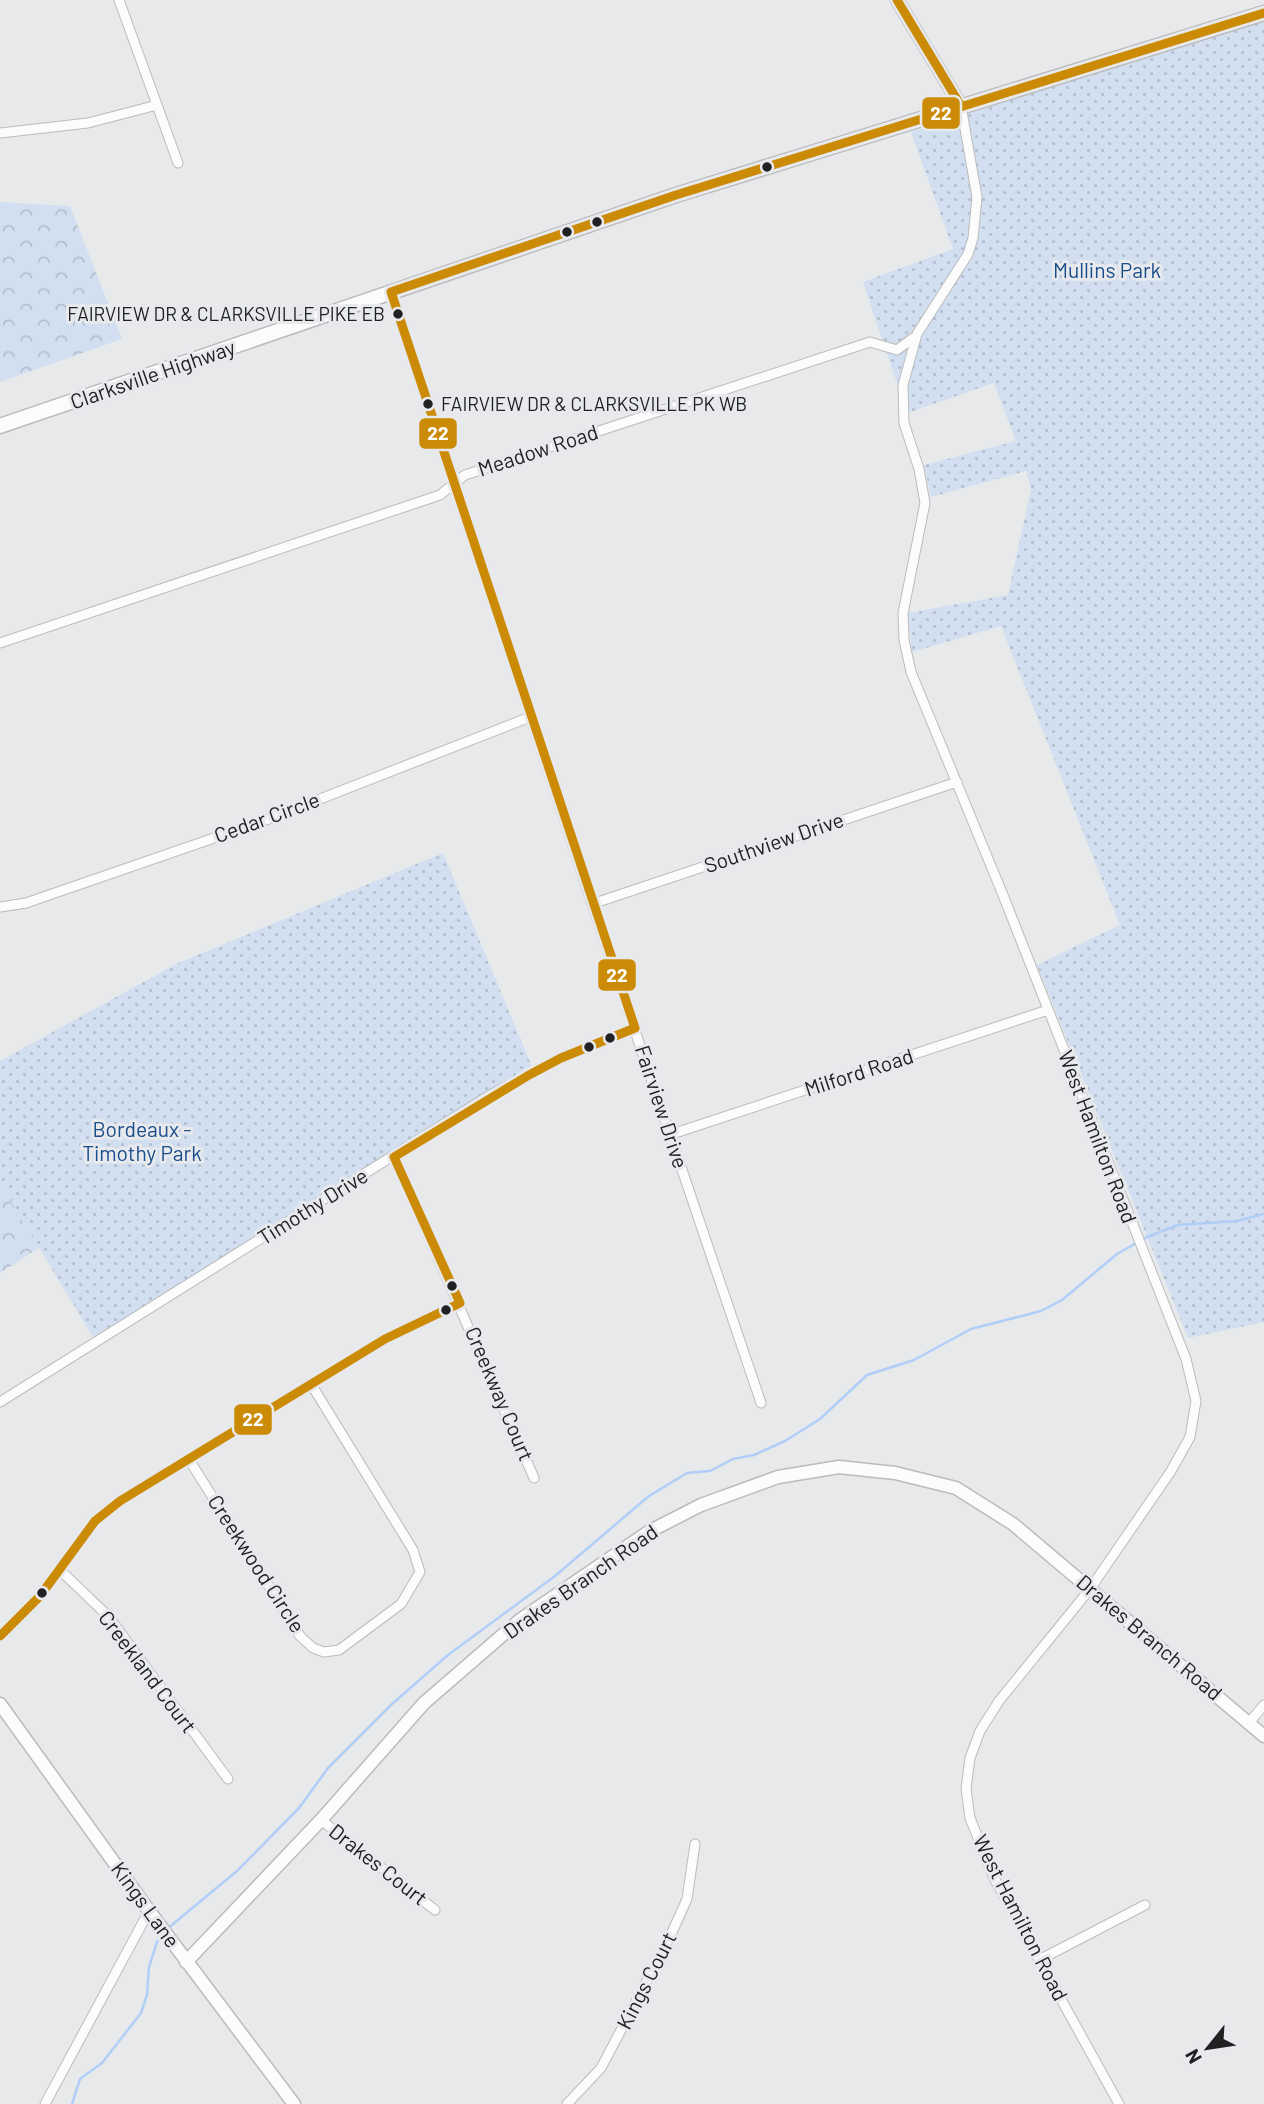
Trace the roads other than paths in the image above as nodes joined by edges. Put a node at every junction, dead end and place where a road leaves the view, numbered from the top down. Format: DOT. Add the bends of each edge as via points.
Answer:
graph roads {
  1 [pos="119,0"];
  2 [pos="897,0"];
  3 [pos="1264,13"];
  4 [pos="157,105"];
  5 [pos="961,106"];
  6 [pos="0,134"];
  7 [pos="178,163"];
  8 [pos="391,292"];
  9 [pos="917,334"];
  10 [pos="0,426"];
  11 [pos="455,482"];
  12 [pos="0,643"];
  13 [pos="530,717"];
  14 [pos="957,782"];
  15 [pos="592,904"];
  16 [pos="0,907"];
  17 [pos="1048,1010"];
  18 [pos="635,1028"];
  19 [pos="669,1135"];
  20 [pos="394,1157"];
  21 [pos="460,1303"];
  22 [pos="311,1384"];
  23 [pos="0,1402"];
  24 [pos="761,1403"];
  25 [pos="188,1458"];
  26 [pos="534,1478"];
  27 [pos="60,1570"];
  28 [pos="1090,1589"];
  29 [pos="0,1636"];
  30 [pos="0,1704"];
  31 [pos="1264,1705"];
  32 [pos="1249,1723"];
  33 [pos="1264,1736"];
  34 [pos="228,1779"];
  35 [pos="321,1820"];
  36 [pos="695,1844"];
  37 [pos="1145,1905"];
  38 [pos="435,1910"];
  39 [pos="149,1911"];
  40 [pos="1039,1960"];
  41 [pos="186,1962"];
  42 [pos="45,2104"];
  43 [pos="294,2104"];
  44 [pos="567,2104"];
  45 [pos="1119,2104"];
  1 -- 4 [label="street"];
  2 -- 5 [label="street"];
  3 -- 5 [label="main road, Clarksville Highway"];
  4 -- 6 [label="street" via="88,123"];
  4 -- 7 [label="street"];
  5 -- 8 [label="main road, Clarksville Highway" via="676,195"];
  5 -- 9 [label="street, West Hamilton Road" via="977,197 973,239"];
  8 -- 10 [label="main road, Clarksville Highway"];
  8 -- 11 [label="street, Fairview Drive"];
  9 -- 11 [label="street, Meadow Road" via="897,350 870,342"];
  9 -- 14 [label="street, West Hamilton Road" via="903,385 904,423 925,503 903,613 904,640 911,672"];
  11 -- 12 [label="street, Meadow Road" via="440,495"];
  11 -- 13 [label="street, Fairview Drive"];
  13 -- 15 [label="street, Fairview Drive"];
  13 -- 16 [label="street, Cedar Circle" via="269,818 26,903"];
  14 -- 15 [label="street, Southview Drive"];
  14 -- 17 [label="street, West Hamilton Road"];
  15 -- 18 [label="street, Fairview Drive"];
  17 -- 19 [label="street, Milford Road"];
  17 -- 28 [label="street, West Hamilton Road" via="1189,1370 1196,1401 1190,1437 1171,1471"];
  18 -- 19 [label="street, Fairview Drive"];
  18 -- 20 [label="street, Timothy Drive" via="519,1080"];
  19 -- 24 [label="street, Fairview Drive"];
  20 -- 21 [label="street, Creekway Court"];
  20 -- 23 [label="street, Timothy Drive"];
  21 -- 22 [label="street" via="385,1339"];
  21 -- 26 [label="street, Creekway Court"];
  22 -- 25 [label="street"];
  22 -- 25 [label="street, Creekwood Circle" via="414,1550 420,1572 401,1604 339,1650 324,1652 300,1636"];
  25 -- 27 [label="street" via="94,1521"];
  27 -- 29 [label="street"];
  27 -- 34 [label="street, Creekland Court" via="109,1617"];
  28 -- 32 [label="street, Drakes Branch Road"];
  28 -- 35 [label="street, Drakes Branch Road" via="1013,1524 956,1488 895,1473 839,1468 778,1476 701,1505 650,1531 520,1620 424,1703"];
  28 -- 40 [label="street, West Hamilton Road" via="999,1701 980,1731 968,1768 970,1818 980,1847"];
  30 -- 39 [label="street, Kings Lane"];
  31 -- 32 [label="street"];
  32 -- 33 [label="street, Drakes Branch Road"];
  35 -- 38 [label="street, Drakes Court"];
  35 -- 41 [label="street, Drakes Branch Road"];
  36 -- 44 [label="street, Kings Court" via="687,1899 670,1939 601,2067"];
  37 -- 40 [label="street"];
  39 -- 41 [label="street, Kings Lane"];
  39 -- 42 [label="street"];
  40 -- 45 [label="street, West Hamilton Road"];
  41 -- 43 [label="street, Kings Lane"];
}
